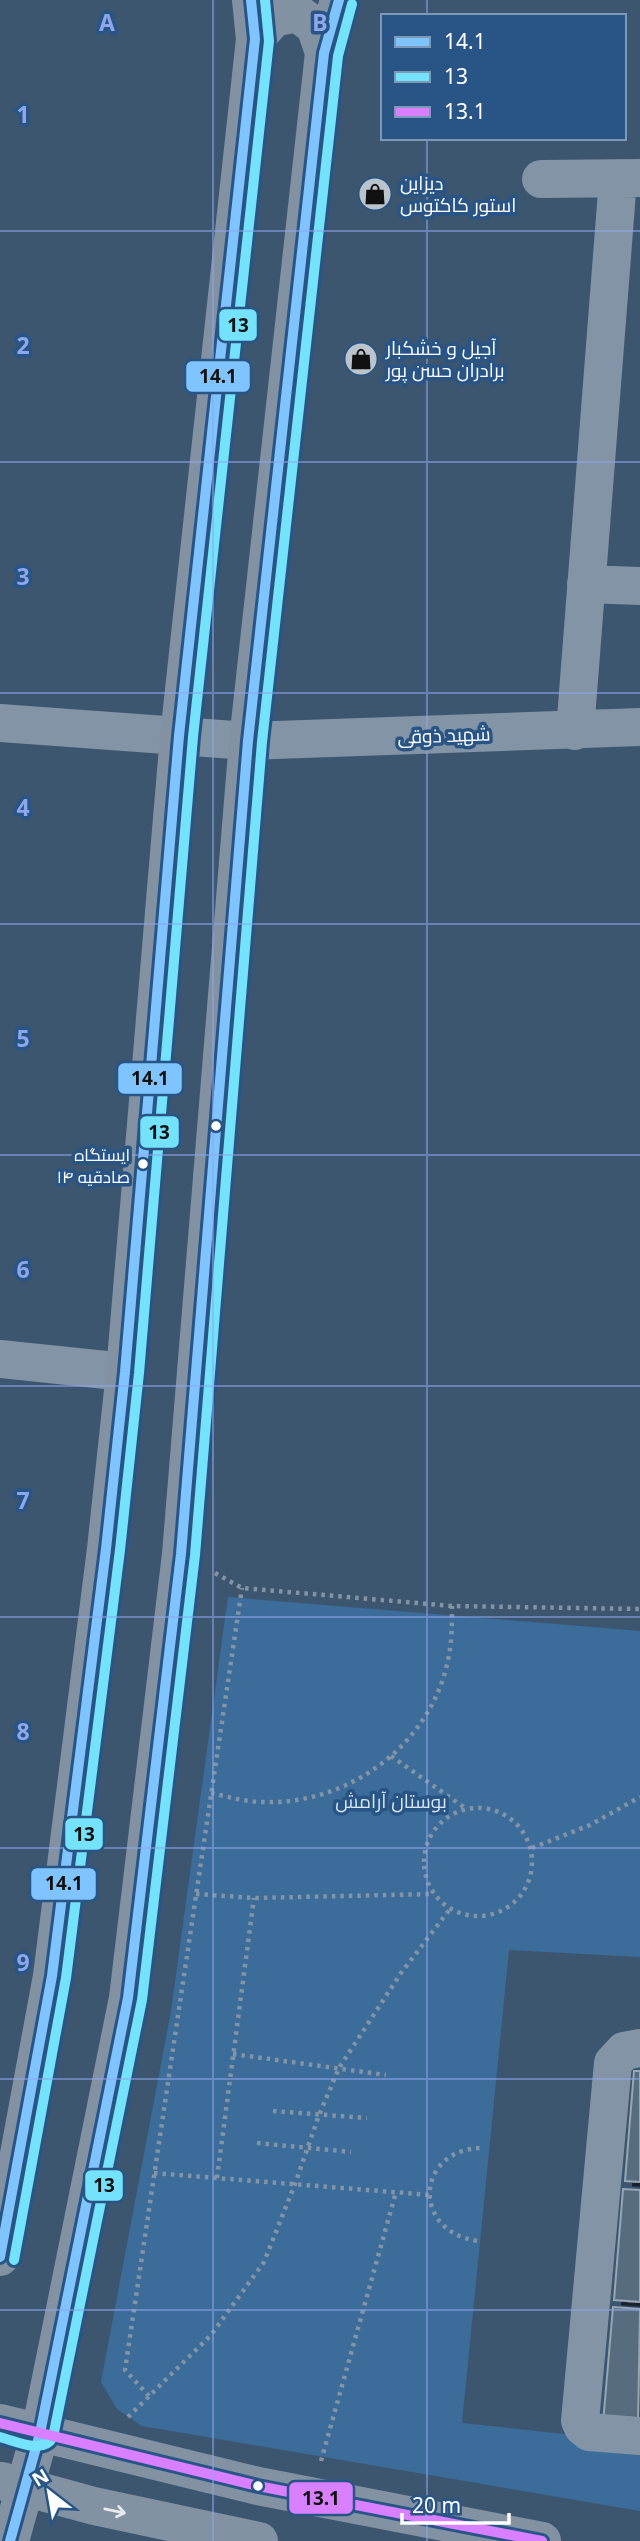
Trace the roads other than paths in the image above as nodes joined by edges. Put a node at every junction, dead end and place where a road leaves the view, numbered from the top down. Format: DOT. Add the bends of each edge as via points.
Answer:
graph roads {
  1 [pos="251,0"];
  2 [pos="339,0"];
  3 [pos="255,39"];
  4 [pos="324,53"];
  5 [pos="629,178"];
  6 [pos="541,179"];
  7 [pos="586,584"];
  8 [pos="640,586"];
  9 [pos="0,723"];
  10 [pos="640,727"];
  11 [pos="575,731"];
  12 [pos="179,736"];
  13 [pos="248,741"];
  14 [pos="0,1359"];
  15 [pos="125,1372"];
  16 [pos="640,2048"];
  17 [pos="0,2257"];
  18 [pos="0,2423"];
  19 [pos="40,2433"];
  20 [pos="640,2436"];
  21 [pos="12,2484"];
  22 [pos="10,2541"];
  23 [pos="259,2541"];
  24 [pos="542,2541"];
  1 -- 3 [label="main road"];
  2 -- 4 [label="main road"];
  3 -- 4 [label="main road" via="274,18 297,13 315,26"];
  3 -- 12 [label="main road"];
  4 -- 13 [label="main road"];
  5 -- 6 [label="street"];
  5 -- 7 [label="street"];
  7 -- 8 [label="street"];
  7 -- 11 [label="street"];
  9 -- 12 [label="street, شهید ذوقی"];
  10 -- 11 [label="street, شهید ذوقی"];
  11 -- 13 [label="street, شهید ذوقی"];
  12 -- 13 [label="street, شهید ذوقی"];
  12 -- 15 [label="main road"];
  13 -- 19 [label="main road" via="181,1554 128,1998"];
  14 -- 15 [label="street"];
  15 -- 17 [label="main road" via="52,1976"];
  16 -- 20 [label="street" via="624,2051 613,2063 580,2421 590,2432"];
  18 -- 19 [label="main road"];
  19 -- 21 [label="main road"];
  19 -- 24 [label="main road" via="311,2497"];
  21 -- 22 [label="main road"];
  21 -- 23 [label="main road, one-way"];
}
